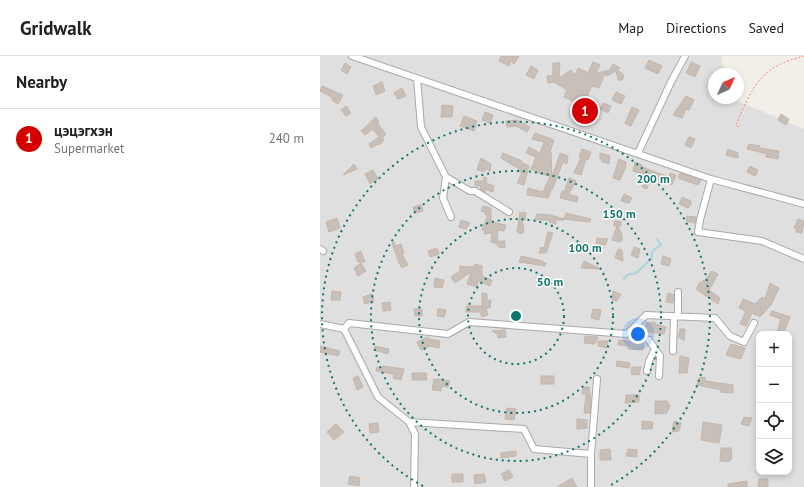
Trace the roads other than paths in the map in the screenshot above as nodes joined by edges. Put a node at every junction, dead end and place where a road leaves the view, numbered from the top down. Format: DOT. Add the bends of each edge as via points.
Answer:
graph roads {
  1 [pos="352,56"];
  2 [pos="685,56"];
  3 [pos="417,78"];
  4 [pos="638,153"];
  5 [pos="446,178"];
  6 [pos="711,179"];
  7 [pos="804,204"];
  8 [pos="509,212"];
  9 [pos="451,217"];
  10 [pos="804,259"];
  11 [pos="678,292"];
  12 [pos="676,316"];
  13 [pos="754,323"];
  14 [pos="320,324"];
  15 [pos="344,329"];
  16 [pos="648,340"];
  17 [pos="655,349"];
  18 [pos="673,351"];
  19 [pos="647,371"];
  20 [pos="659,376"];
  21 [pos="597,379"];
  22 [pos="409,422"];
  23 [pos="592,454"];
  24 [pos="414,487"];
  25 [pos="591,487"];
  1 -- 3 [label="street"];
  2 -- 4 [label="street"];
  3 -- 4 [label="street"];
  3 -- 5 [label="street" via="421,127"];
  4 -- 6 [label="street"];
  5 -- 8 [label="street" via="470,191 475,191"];
  5 -- 9 [label="street" via="443,198"];
  6 -- 7 [label="street"];
  6 -- 10 [label="street" via="698,232 762,241"];
  11 -- 12 [label="street"];
  12 -- 13 [label="street" via="715,318 730,336 744,342"];
  12 -- 15 [label="street" via="646,315 627,334 469,322 448,334 349,323"];
  12 -- 18 [label="street"];
  14 -- 15 [label="street"];
  15 -- 22 [label="street" via="378,397"];
  16 -- 17 [label="street"];
  17 -- 19 [label="street"];
  17 -- 20 [label="street" via="660,356"];
  21 -- 23 [label="street"];
  22 -- 23 [label="street" via="524,430 534,449"];
  22 -- 24 [label="street" via="415,434"];
  23 -- 25 [label="street"];
}
